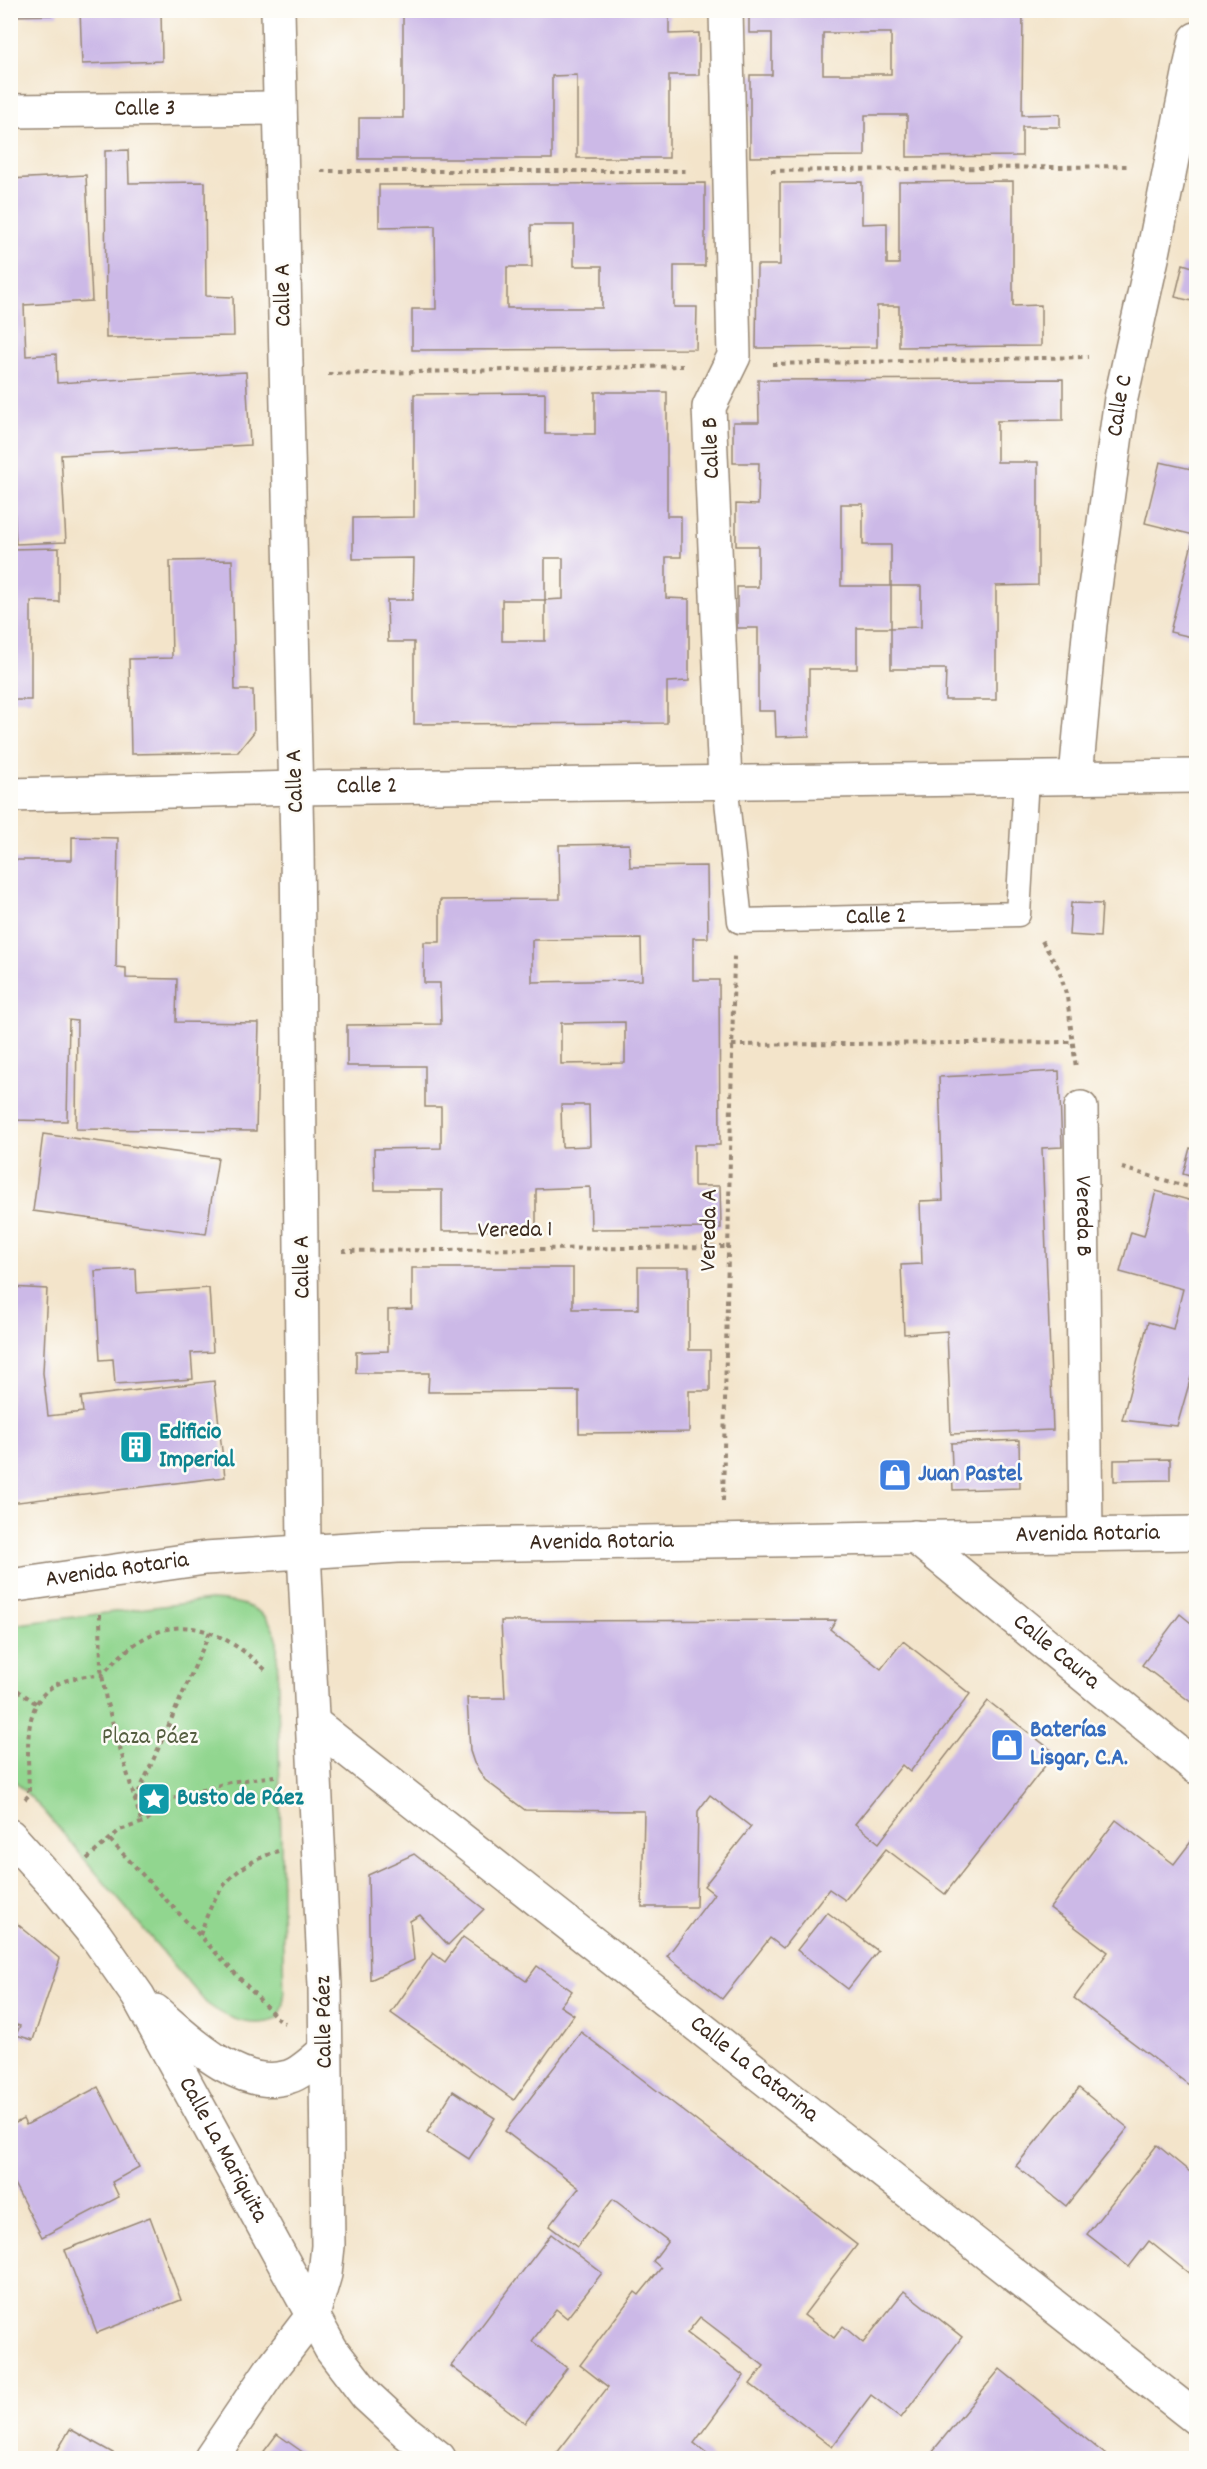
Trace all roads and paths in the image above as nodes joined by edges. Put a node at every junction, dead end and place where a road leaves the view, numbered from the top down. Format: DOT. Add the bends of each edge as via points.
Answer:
graph roads {
  1 [pos="278,10"];
  2 [pos="726,10"];
  3 [pos="1197,39"];
  4 [pos="280,108"];
  5 [pos="10,111"];
  6 [pos="1197,776"];
  7 [pos="1076,777"];
  8 [pos="1026,778"];
  9 [pos="725,782"];
  10 [pos="296,788"];
  11 [pos="10,795"];
  12 [pos="1018,914"];
  13 [pos="740,921"];
  14 [pos="1073,1042"];
  15 [pos="732,1045"];
  16 [pos="1082,1108"];
  17 [pos="1083,1157"];
  18 [pos="1197,1189"];
  19 [pos="728,1247"];
  20 [pos="303,1251"];
  21 [pos="1197,1533"];
  22 [pos="1086,1534"];
  23 [pos="915,1537"];
  24 [pos="722,1540"];
  25 [pos="304,1551"];
  26 [pos="99,1573"];
  27 [pos="10,1586"];
  28 [pos="210,1632"];
  29 [pos="102,1675"];
  30 [pos="10,1685"];
  31 [pos="37,1704"];
  32 [pos="312,1714"];
  33 [pos="1197,1767"];
  34 [pos="315,1773"];
  35 [pos="23,1801"];
  36 [pos="135,1802"];
  37 [pos="141,1824"];
  38 [pos="10,1836"];
  39 [pos="110,1840"];
  40 [pos="318,1845"];
  41 [pos="55,1886"];
  42 [pos="200,1936"];
  43 [pos="138,1996"];
  44 [pos="326,2050"];
  45 [pos="313,2314"];
  46 [pos="1197,2418"];
  47 [pos="211,2458"];
  48 [pos="439,2458"];
  1 -- 4 [label="street, Calle A"];
  2 -- 9 [label="street, Calle B" via="735,356 709,407"];
  3 -- 7 [label="street, Calle C" via="1121,398 1092,612"];
  4 -- 5 [label="street, Calle 3"];
  4 -- 10 [label="street, Calle A"];
  6 -- 7 [label="street, Calle 2"];
  7 -- 8 [label="street, Calle 2"];
  8 -- 9 [label="street, Calle 2"];
  8 -- 12 [label="lane"];
  9 -- 10 [label="street, Calle 2"];
  9 -- 13 [label="lane"];
  10 -- 11 [label="street, Calle 2"];
  10 -- 20 [label="street, Calle A"];
  12 -- 13 [label="lane, Calle 2"];
  12 -- 14 [label="path" via="1040,937 1059,969"];
  13 -- 15 [label="path, Vereda A" via="734,955"];
  14 -- 15 [label="path"];
  14 -- 16 [label="path"];
  15 -- 19 [label="path, Vereda A"];
  16 -- 17 [label="street, Vereda B"];
  17 -- 18 [label="path"];
  17 -- 22 [label="street, Vereda B"];
  19 -- 20 [label="path, Vereda 1"];
  19 -- 24 [label="path, Vereda A"];
  20 -- 25 [label="street, Calle A"];
  21 -- 22 [label="street, Avenida Rotaria"];
  22 -- 23 [label="street, Avenida Rotaria"];
  23 -- 24 [label="street, Avenida Rotaria"];
  23 -- 33 [label="street, Calle Caura"];
  24 -- 25 [label="street, Avenida Rotaria"];
  25 -- 26 [label="street, Avenida Rotaria" via="205,1558"];
  25 -- 32 [label="street, Calle Páez"];
  26 -- 27 [label="street, Avenida Rotaria"];
  26 -- 29 [label="path"];
  28 -- 29 [label="path" via="181,1627 162,1630 125,1651"];
  28 -- 32 [label="path" via="235,1644"];
  28 -- 36 [label="path"];
  29 -- 31 [label="path" via="56,1683"];
  29 -- 36 [label="path"];
  30 -- 31 [label="path"];
  31 -- 35 [label="path" via="28,1730 29,1795"];
  32 -- 34 [label="street, Calle Páez"];
  32 -- 46 [label="street, Calle La Catarina"];
  34 -- 37 [label="path" via="230,1782 198,1790 174,1798"];
  34 -- 40 [label="street, Calle Páez"];
  36 -- 37 [label="path"];
  37 -- 39 [label="path" via="120,1830"];
  38 -- 41 [label="street, Calle La Mariquita"];
  39 -- 41 [label="path"];
  39 -- 42 [label="path"];
  40 -- 42 [label="path" via="281,1851 246,1864 220,1887"];
  40 -- 44 [label="street, Calle Páez"];
  41 -- 43 [label="street, Calle La Mariquita"];
  42 -- 44 [label="path" via="278,2019"];
  43 -- 44 [label="street" via="212,2058 254,2076 273,2080 290,2077"];
  43 -- 45 [label="street, Calle La Mariquita"];
  44 -- 45 [label="street, Calle Páez" via="328,2246 325,2274"];
  45 -- 47 [label="street, Calle Páez"];
  45 -- 48 [label="street, Calle La Mariquita" via="332,2349 367,2396"];
}
